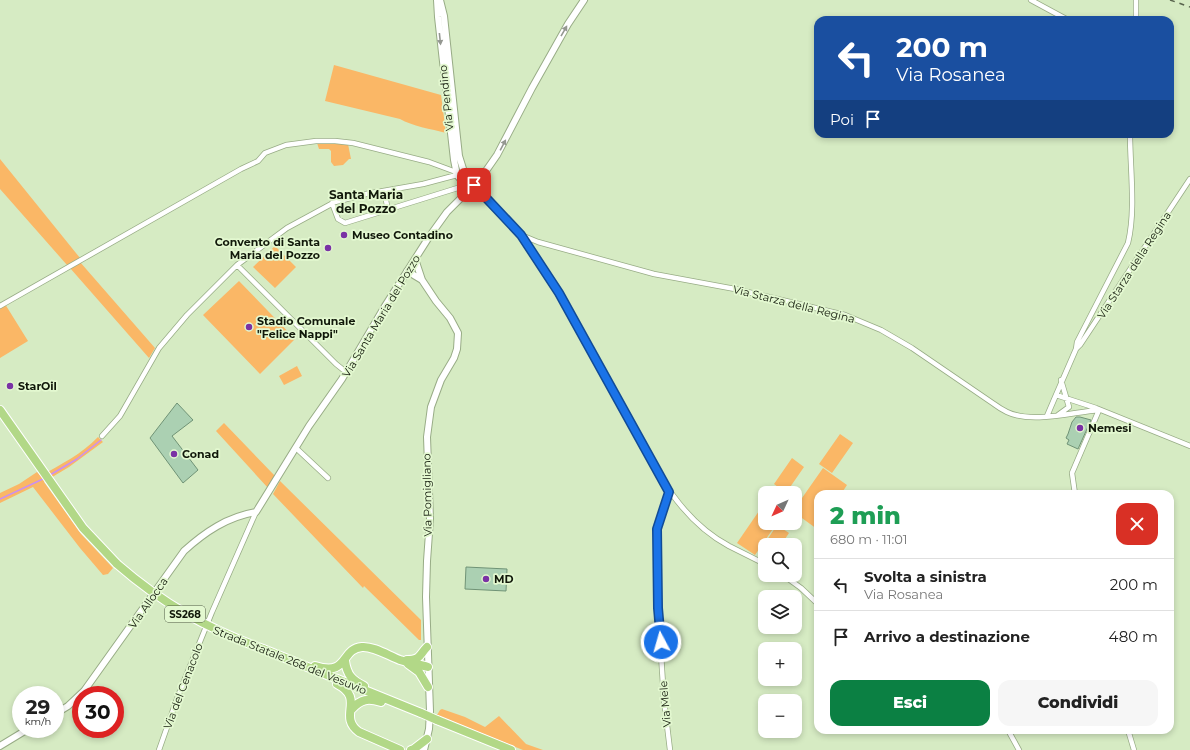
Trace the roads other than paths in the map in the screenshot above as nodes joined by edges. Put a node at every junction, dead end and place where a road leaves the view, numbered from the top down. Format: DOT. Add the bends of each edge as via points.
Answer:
graph roads {
  1 [pos="439,0"];
  2 [pos="584,0"];
  3 [pos="1031,0"];
  4 [pos="1136,0"];
  5 [pos="1061,16"];
  6 [pos="1136,16"];
  7 [pos="1130,138"];
  8 [pos="456,174"];
  9 [pos="1190,179"];
  10 [pos="474,185"];
  11 [pos="466,188"];
  12 [pos="384,191"];
  13 [pos="332,203"];
  14 [pos="388,210"];
  15 [pos="521,235"];
  16 [pos="415,259"];
  17 [pos="237,265"];
  18 [pos="407,271"];
  19 [pos="422,280"];
  20 [pos="0,306"];
  21 [pos="1076,349"];
  22 [pos="346,372"];
  23 [pos="1061,380"];
  24 [pos="1056,395"];
  25 [pos="1067,398"];
  26 [pos="0,410"];
  27 [pos="1099,410"];
  28 [pos="1058,414"];
  29 [pos="1046,416"];
  30 [pos="102,436"];
  31 [pos="1190,446"];
  32 [pos="296,448"];
  33 [pos="328,478"];
  34 [pos="1074,490"];
  35 [pos="669,492"];
  36 [pos="256,512"];
  37 [pos="758,560"];
  38 [pos="793,582"];
  39 [pos="814,600"];
  40 [pos="427,647"];
  41 [pos="289,660"];
  42 [pos="402,660"];
  43 [pos="345,661"];
  44 [pos="306,667"];
  45 [pos="428,667"];
  46 [pos="428,687"];
  47 [pos="387,700"];
  48 [pos="64,708"];
  49 [pos="352,709"];
  50 [pos="409,709"];
  51 [pos="1010,734"];
  52 [pos="1129,734"];
  53 [pos="13,738"];
  54 [pos="427,739"];
  55 [pos="0,746"];
  56 [pos="159,750"];
  57 [pos="400,750"];
  58 [pos="411,750"];
  59 [pos="424,750"];
  60 [pos="511,750"];
  61 [pos="670,750"];
  62 [pos="1019,750"];
  63 [pos="1134,750"];
  1 -- 8 [label="street, Via Pendino, one-way" via="438,17 447,113"];
  1 -- 10 [label="street, Via Pendino" via="444,16 459,156 464,172"];
  10 -- 2 [label="street, Via Santa Maria del Pozzo, one-way" via="497,155 536,81"];
  3 -- 5 [label="street"];
  4 -- 6 [label="street"];
  7 -- 21 [label="street, Via Starza della Regina" via="1128,243 1077,342"];
  8 -- 11 [label="street, Via Pendino"];
  8 -- 12 [label="street" via="424,184"];
  8 -- 20 [label="street" via="429,162 353,143 316,141 286,145 265,153 258,161"];
  9 -- 21 [label="street, Via Starza della Regina"];
  10 -- 11 [label="street, Via Santa Maria del Pozzo"];
  10 -- 15 [label="street"];
  11 -- 14 [label="street"];
  11 -- 16 [label="street, Via Santa Maria del Pozzo"];
  12 -- 13 [label="street"];
  12 -- 14 [label="street"];
  13 -- 14 [label="street" via="338,219 345,223"];
  13 -- 17 [label="street" via="287,228"];
  15 -- 29 [label="street, Via Starza della Regina" via="654,274 735,289 845,315 881,330 912,348 1008,412 1031,418"];
  15 -- 35 [label="street" via="559,293"];
  16 -- 18 [label="street, Via Santa Maria del Pozzo"];
  16 -- 19 [label="street, Via Pomigliano"];
  17 -- 22 [label="street"];
  17 -- 30 [label="street" via="187,315 159,348 120,416"];
  18 -- 19 [label="street, Via Pomigliano"];
  18 -- 22 [label="street, Via Santa Maria del Pozzo"];
  19 -- 40 [label="street, Via Pomigliano" via="458,333 454,358 430,406 427,436 430,519 427,561"];
  21 -- 23 [label="street, Via Starza della Regina"];
  22 -- 32 [label="street, Via Santa Maria del Pozzo"];
  23 -- 24 [label="street, Via Starza della Regina"];
  23 -- 25 [label="street"];
  24 -- 25 [label="street, Via Starza della Regina"];
  24 -- 29 [label="street, Via Starza della Regina"];
  25 -- 27 [label="street, Via Starza della Regina"];
  25 -- 28 [label="street" via="1069,407"];
  26 -- 41 [label="highway, Strada Statale 268 del Vesuvio / SS268, bridge" via="83,528 117,564 143,586 185,614 216,630"];
  27 -- 28 [label="street, Via Starza della Regina"];
  27 -- 31 [label="street, Via Starza della Regina"];
  27 -- 34 [label="street" via="1072,472"];
  28 -- 29 [label="street, Via Starza della Regina"];
  32 -- 33 [label="street"];
  32 -- 36 [label="street, Via Santa Maria del Pozzo"];
  35 -- 37 [label="street" via="696,522 728,545"];
  35 -- 61 [label="street, Via Mele" via="657,529 658,608"];
  36 -- 48 [label="street, Via Allocca" via="241,514 220,524 184,551 84,691"];
  36 -- 56 [label="street, Via del Cenacolo" via="212,612"];
  38 -- 39 [label="street"];
  40 -- 42 [label="highway" via="419,658"];
  40 -- 45 [label="street, Via Pomigliano"];
  41 -- 43 [label="highway" via="330,669"];
  41 -- 44 [label="highway, Strada Statale 268 del Vesuvio / SS268"];
  42 -- 43 [label="highway" via="362,647 355,649"];
  42 -- 45 [label="highway"];
  42 -- 46 [label="highway" via="419,672"];
  43 -- 47 [label="highway" via="346,670 352,679"];
  44 -- 47 [label="highway, Strada Statale 268 del Vesuvio / SS268"];
  44 -- 49 [label="highway" via="345,689 351,698"];
  45 -- 46 [label="street, Via Pomigliano"];
  46 -- 54 [label="street, Via Pomigliano" via="430,710"];
  47 -- 50 [label="highway, SS268"];
  49 -- 50 [label="highway" via="360,701 371,699"];
  49 -- 57 [label="highway" via="349,717 354,728"];
  50 -- 60 [label="highway, SS268, bridge"];
  51 -- 62 [label="street"];
  52 -- 63 [label="street"];
  53 -- 55 [label="street"];
  54 -- 58 [label="highway"];
  54 -- 59 [label="street, Via Pomigliano"];
}
